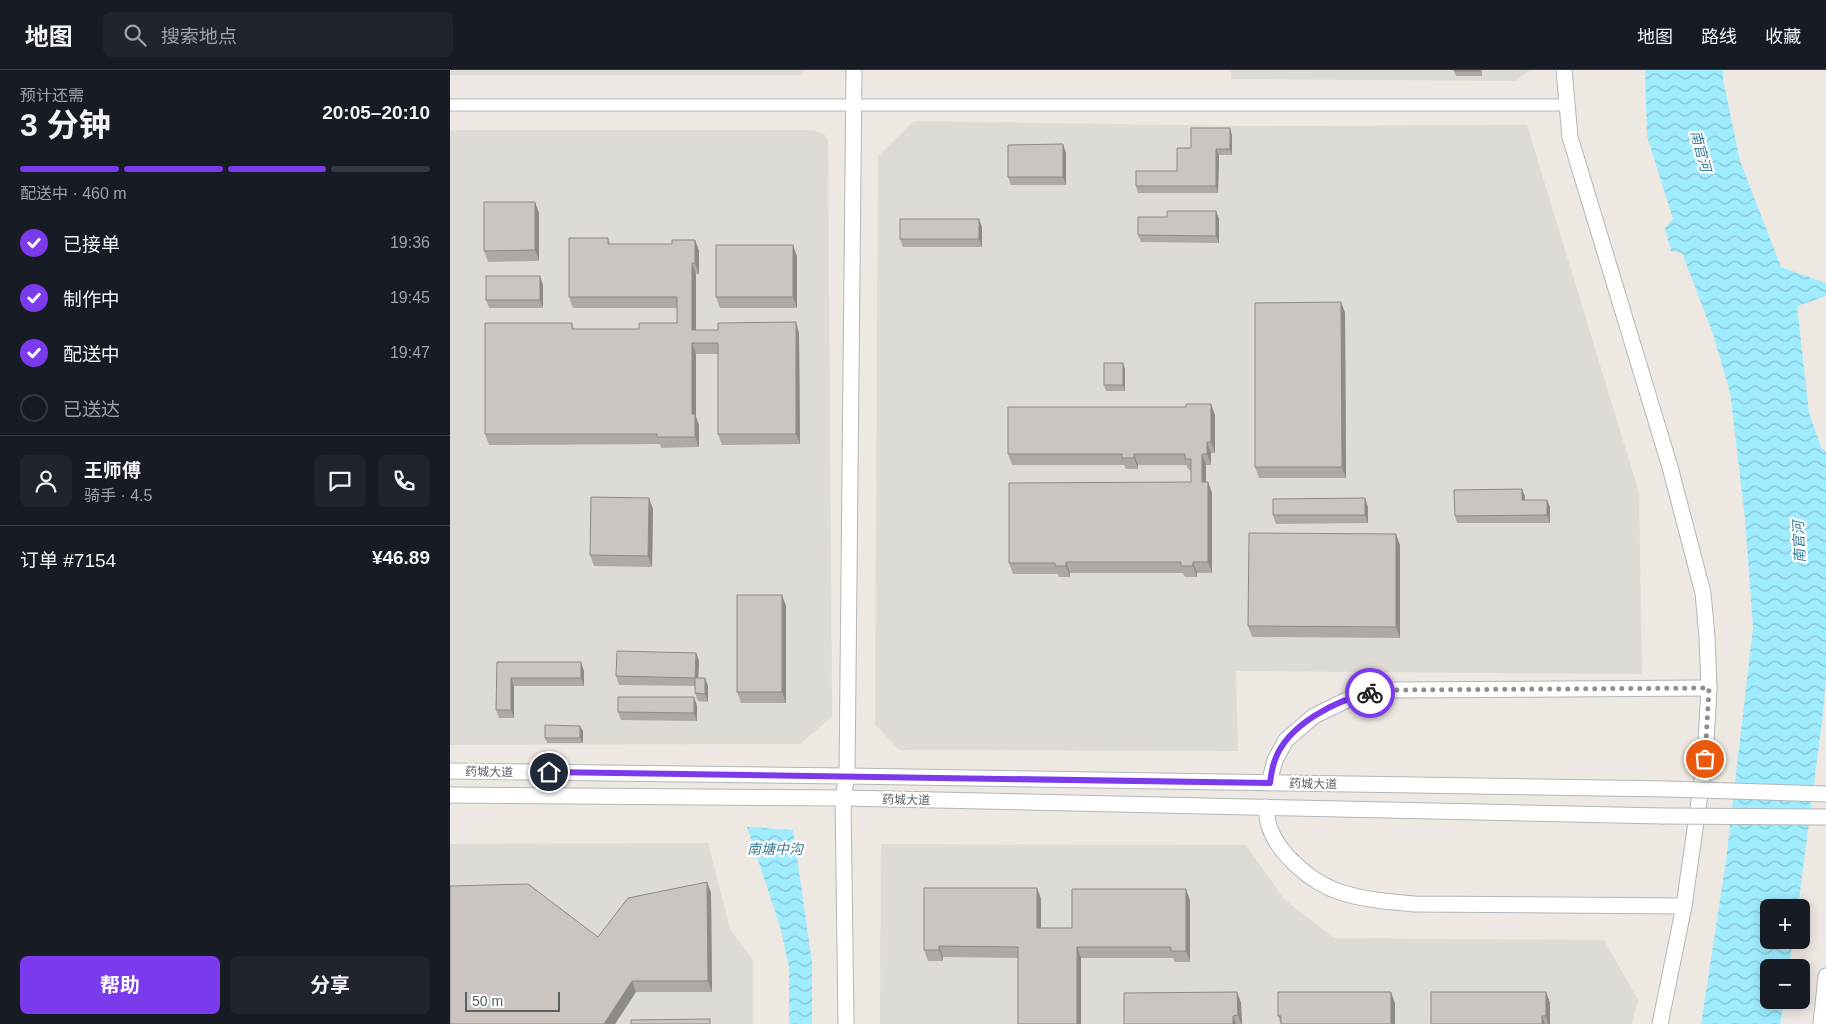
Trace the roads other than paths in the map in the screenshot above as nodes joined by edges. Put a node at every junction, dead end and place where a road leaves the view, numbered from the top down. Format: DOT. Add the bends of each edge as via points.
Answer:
graph roads {
  1 [pos="854,70"];
  2 [pos="1564,70"];
  3 [pos="854,104"];
  4 [pos="450,105"];
  5 [pos="1567,105"];
  6 [pos="1709,688"];
  7 [pos="450,771"];
  8 [pos="847,776"];
  9 [pos="1270,783"];
  10 [pos="1826,794"];
  11 [pos="450,795"];
  12 [pos="844,798"];
  13 [pos="1266,808"];
  14 [pos="1826,817"];
  15 [pos="1684,906"];
  16 [pos="1826,976"];
  17 [pos="846,1024"];
  18 [pos="1660,1024"];
  19 [pos="1821,1024"];
  1 -- 3 [label="main road"];
  2 -- 5 [label="main road"];
  3 -- 4 [label="street"];
  3 -- 5 [label="street"];
  3 -- 8 [label="main road"];
  5 -- 6 [label="main road" via="1570,137 1670,467 1703,593"];
  6 -- 9 [label="main road" via="1389,690 1353,697 1314,716 1286,740 1275,760"];
  6 -- 15 [label="main road" via="1705,759"];
  7 -- 8 [label="main road, 药城大道"];
  8 -- 9 [label="main road, 药城大道"];
  8 -- 12 [label="main road"];
  9 -- 10 [label="main road, 药城大道, bridge"];
  11 -- 12 [label="main road, 药城大道"];
  12 -- 13 [label="main road, 药城大道"];
  12 -- 17 [label="main road"];
  13 -- 14 [label="main road, 药城大道, bridge"];
  13 -- 15 [label="main road" via="1269,826 1292,862 1315,880 1339,892 1377,901"];
  15 -- 18 [label="main road"];
  16 -- 19 [label="main road"];
}
